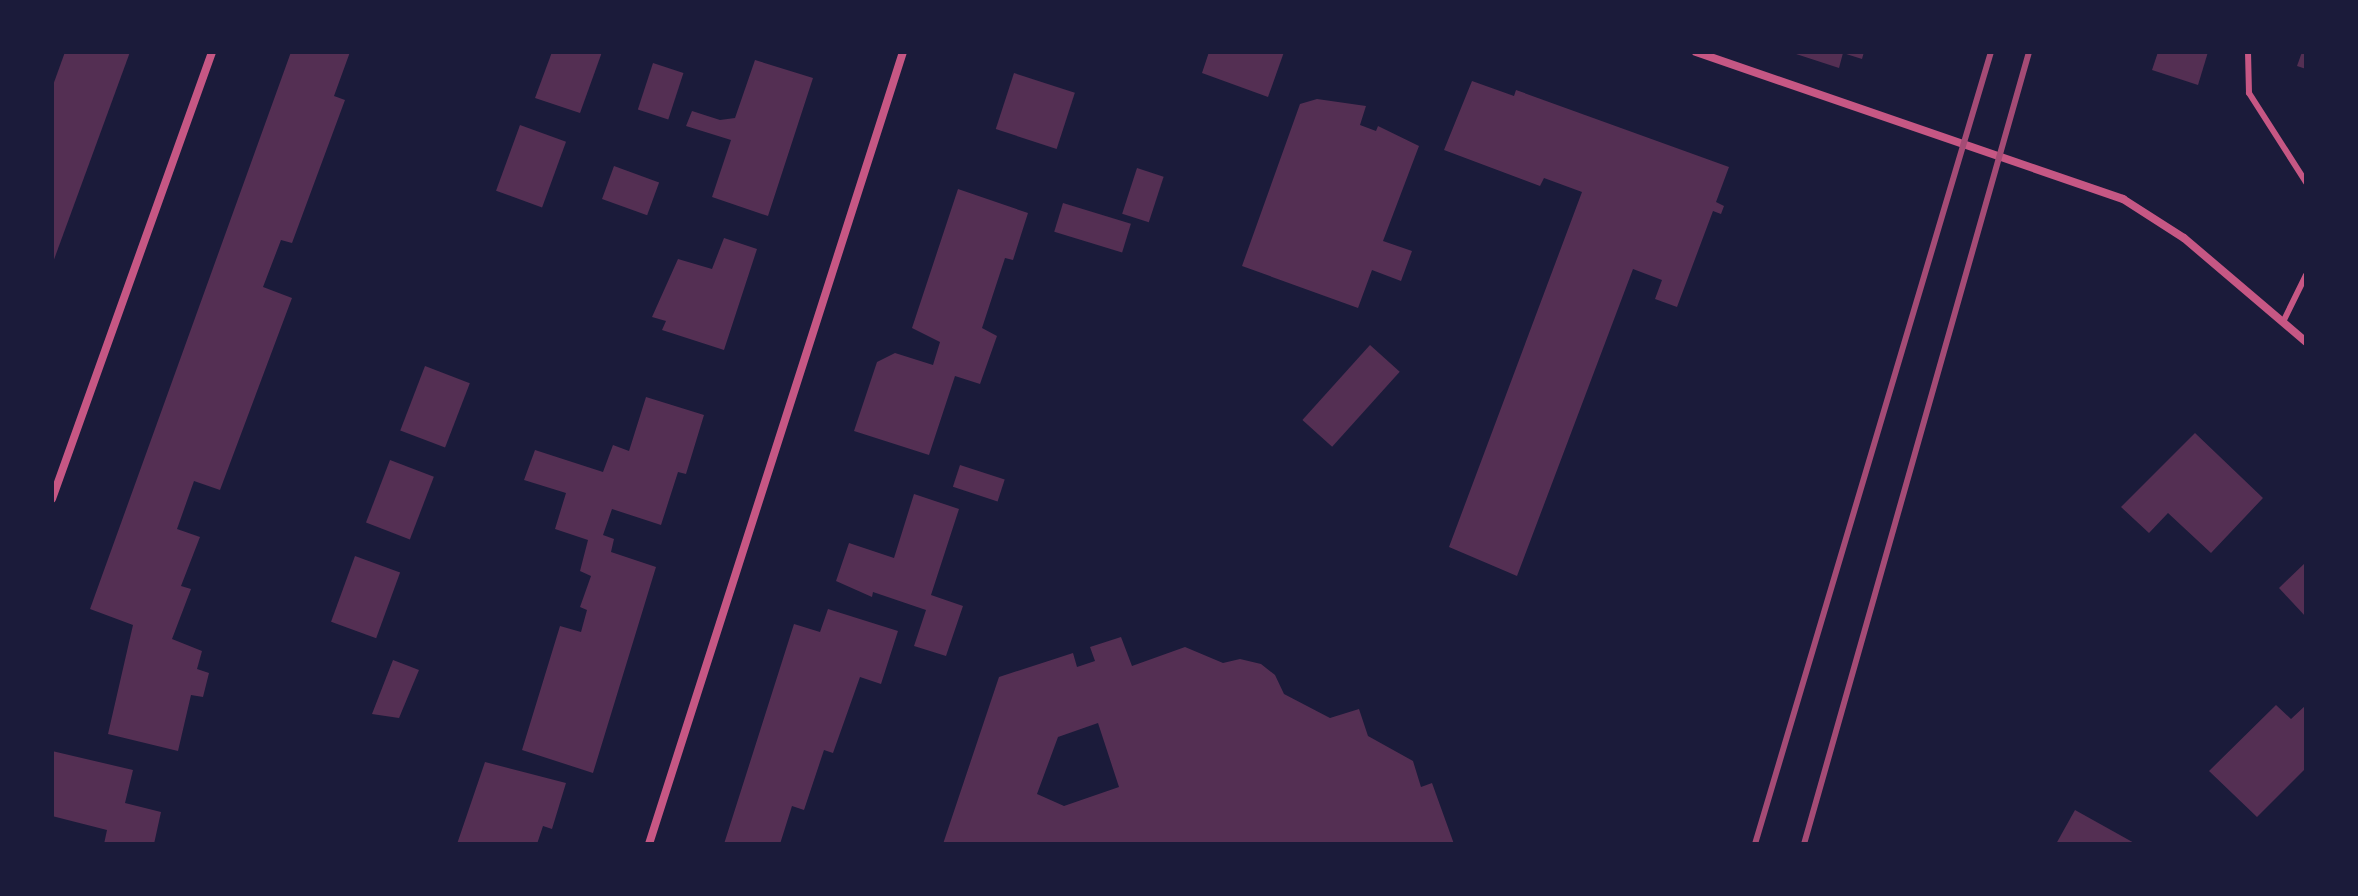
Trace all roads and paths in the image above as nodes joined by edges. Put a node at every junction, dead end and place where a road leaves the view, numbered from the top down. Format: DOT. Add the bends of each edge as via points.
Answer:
graph roads {
  1 [pos="212,52"];
  2 [pos="903,52"];
  3 [pos="1696,52"];
  4 [pos="2248,52"];
  5 [pos="2306,182"];
  6 [pos="2306,275"];
  7 [pos="2284,320"];
  8 [pos="2306,342"];
  9 [pos="52,499"];
  10 [pos="649,844"];
  1 -- 9 [label="street"];
  2 -- 10 [label="street"];
  3 -- 7 [label="street" via="2123,199 2184,238"];
  4 -- 5 [label="lane" via="2249,93"];
  6 -- 7 [label="lane"];
  7 -- 8 [label="street"];
}
